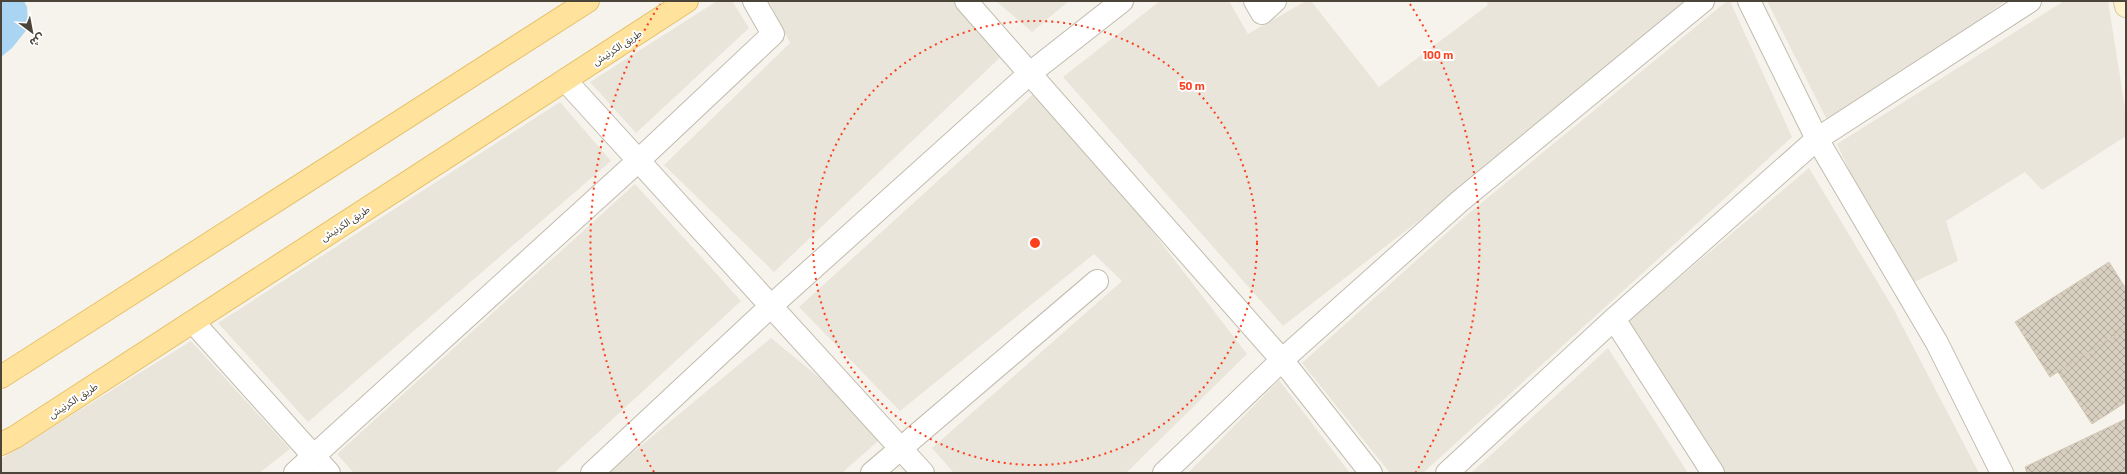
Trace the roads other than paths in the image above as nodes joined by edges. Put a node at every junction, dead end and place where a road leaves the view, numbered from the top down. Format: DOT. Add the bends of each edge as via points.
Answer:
graph roads {
  1 [pos="588,1"];
  2 [pos="688,1"];
  3 [pos="754,1"];
  4 [pos="966,1"];
  5 [pos="1122,1"];
  6 [pos="1255,1"];
  7 [pos="1275,1"];
  8 [pos="1703,1"];
  9 [pos="1749,1"];
  10 [pos="2030,1"];
  11 [pos="2125,1"];
  12 [pos="2126,6"];
  13 [pos="1029,74"];
  14 [pos="565,80"];
  15 [pos="1817,139"];
  16 [pos="638,161"];
  17 [pos="1097,281"];
  18 [pos="771,306"];
  19 [pos="1614,319"];
  20 [pos="193,322"];
  21 [pos="1282,360"];
  22 [pos="1,377"];
  23 [pos="1,444"];
  24 [pos="900,447"];
  25 [pos="314,457"];
  26 [pos="295,473"];
  27 [pos="329,473"];
  28 [pos="592,473"];
  29 [pos="872,473"];
  30 [pos="923,473"];
  31 [pos="1164,473"];
  32 [pos="1371,473"];
  33 [pos="1447,473"];
  34 [pos="1713,473"];
  35 [pos="2002,473"];
  1 -- 22 [label="main road"];
  2 -- 14 [label="main road, طريق الكرنيش"];
  3 -- 16 [label="street" via="773,34"];
  4 -- 13 [label="street"];
  5 -- 13 [label="street"];
  6 -- 7 [label="street" via="1262,13"];
  8 -- 21 [label="street" via="1460,201"];
  9 -- 15 [label="street"];
  10 -- 15 [label="street"];
  11 -- 12 [label="main road"];
  13 -- 18 [label="street"];
  13 -- 21 [label="street"];
  14 -- 16 [label="street"];
  14 -- 20 [label="main road, طريق الكرنيش"];
  15 -- 19 [label="street"];
  15 -- 35 [label="street" via="1937,343"];
  16 -- 18 [label="street"];
  16 -- 25 [label="street"];
  17 -- 24 [label="street"];
  18 -- 24 [label="street"];
  18 -- 28 [label="street"];
  19 -- 33 [label="street"];
  19 -- 34 [label="street"];
  20 -- 23 [label="main road, طريق الكرنيش"];
  20 -- 25 [label="street"];
  21 -- 31 [label="street"];
  21 -- 32 [label="street"];
  24 -- 29 [label="street"];
  24 -- 30 [label="street"];
  25 -- 26 [label="street"];
  25 -- 27 [label="street"];
}
